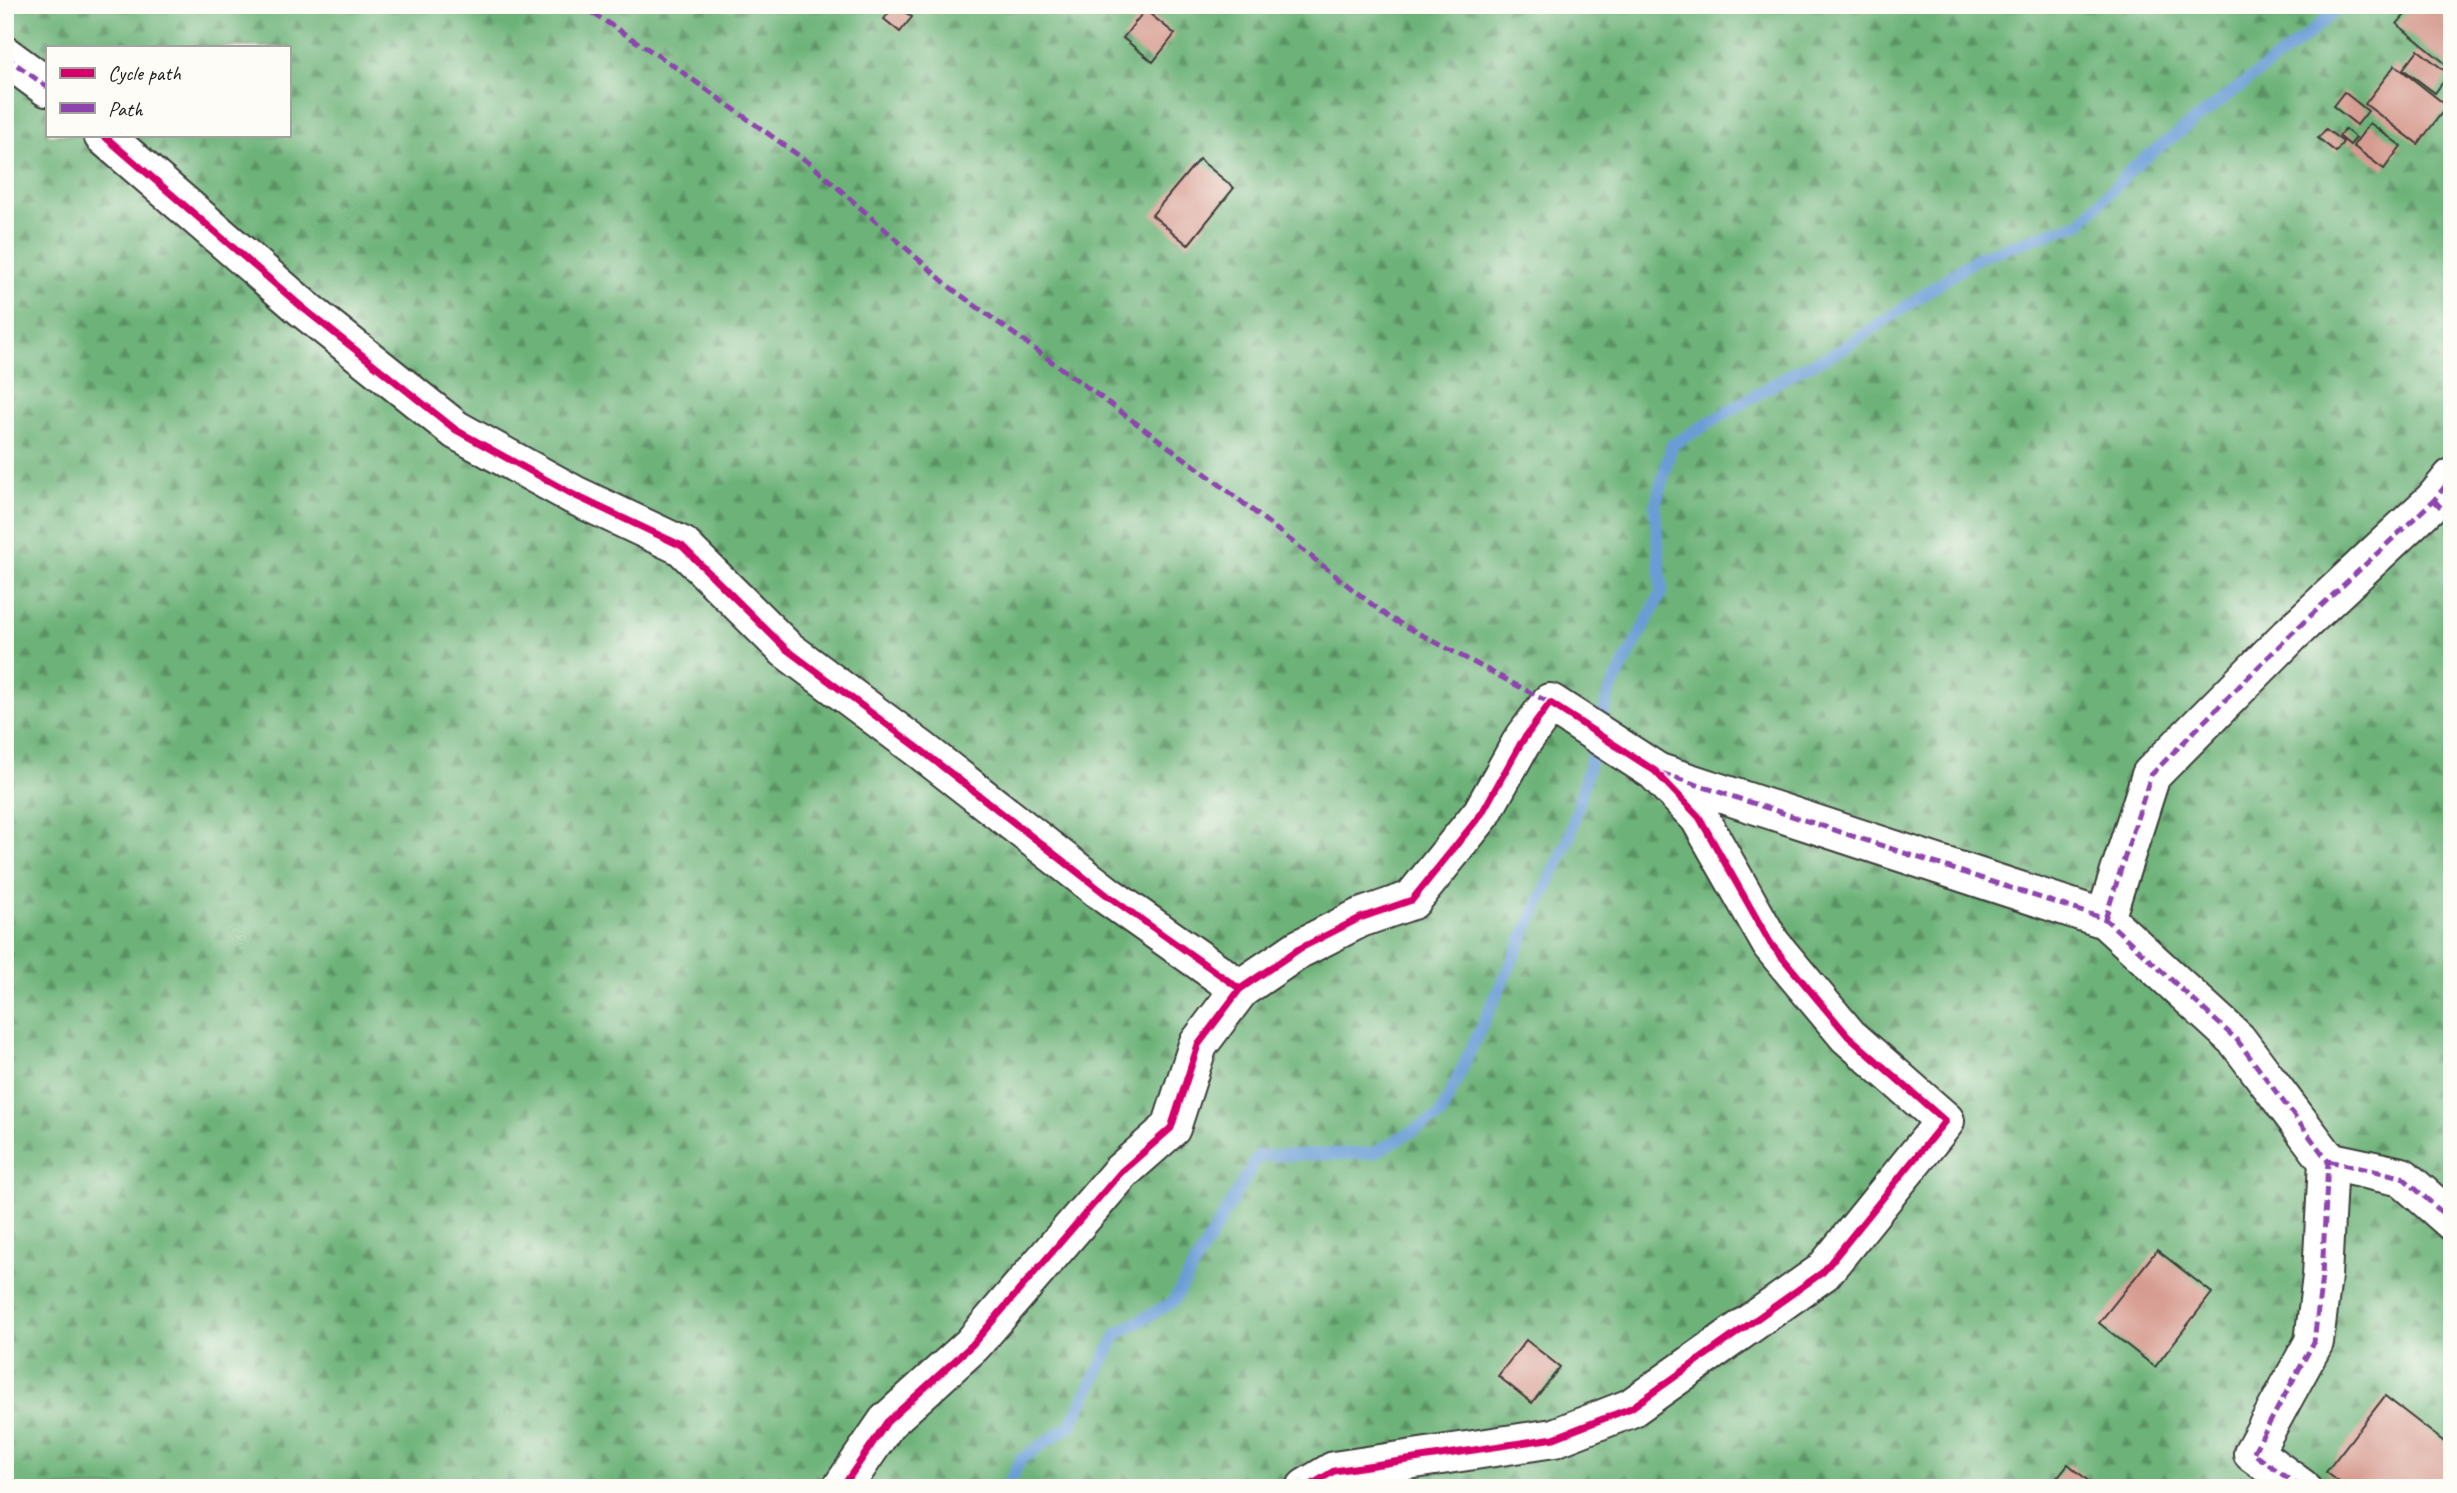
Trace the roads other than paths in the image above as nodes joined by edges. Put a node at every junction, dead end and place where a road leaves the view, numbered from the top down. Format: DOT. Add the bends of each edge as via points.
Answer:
graph roads {
  1 [pos="5,56"];
  2 [pos="46,86"];
  3 [pos="104,136"];
  4 [pos="2446,499"];
  5 [pos="1655,771"];
  6 [pos="2105,919"];
  7 [pos="1240,989"];
  8 [pos="2328,1161"];
  9 [pos="2452,1221"];
  10 [pos="842,1488"];
  11 [pos="1306,1488"];
  12 [pos="2301,1488"];
  1 -- 2 [label="street"];
  3 -- 7 [label="street" via="303,308 456,430 573,495 682,546 786,649 1108,896"];
  4 -- 6 [label="street" via="2290,635 2151,775"];
  5 -- 6 [label="street"];
  5 -- 7 [label="street" via="1550,703 1521,743 1482,813 1412,900 1360,918 1299,949"];
  5 -- 11 [label="street" via="1699,817 1771,944 1848,1036 1945,1121 1823,1272 1631,1408 1554,1438 1334,1471"];
  6 -- 8 [label="street" via="2237,1040"];
  7 -- 10 [label="street" via="1198,1045 1171,1128 1121,1172 972,1345 887,1422"];
  8 -- 9 [label="street" via="2402,1177"];
  8 -- 12 [label="street" via="2314,1342 2253,1453"];
}
